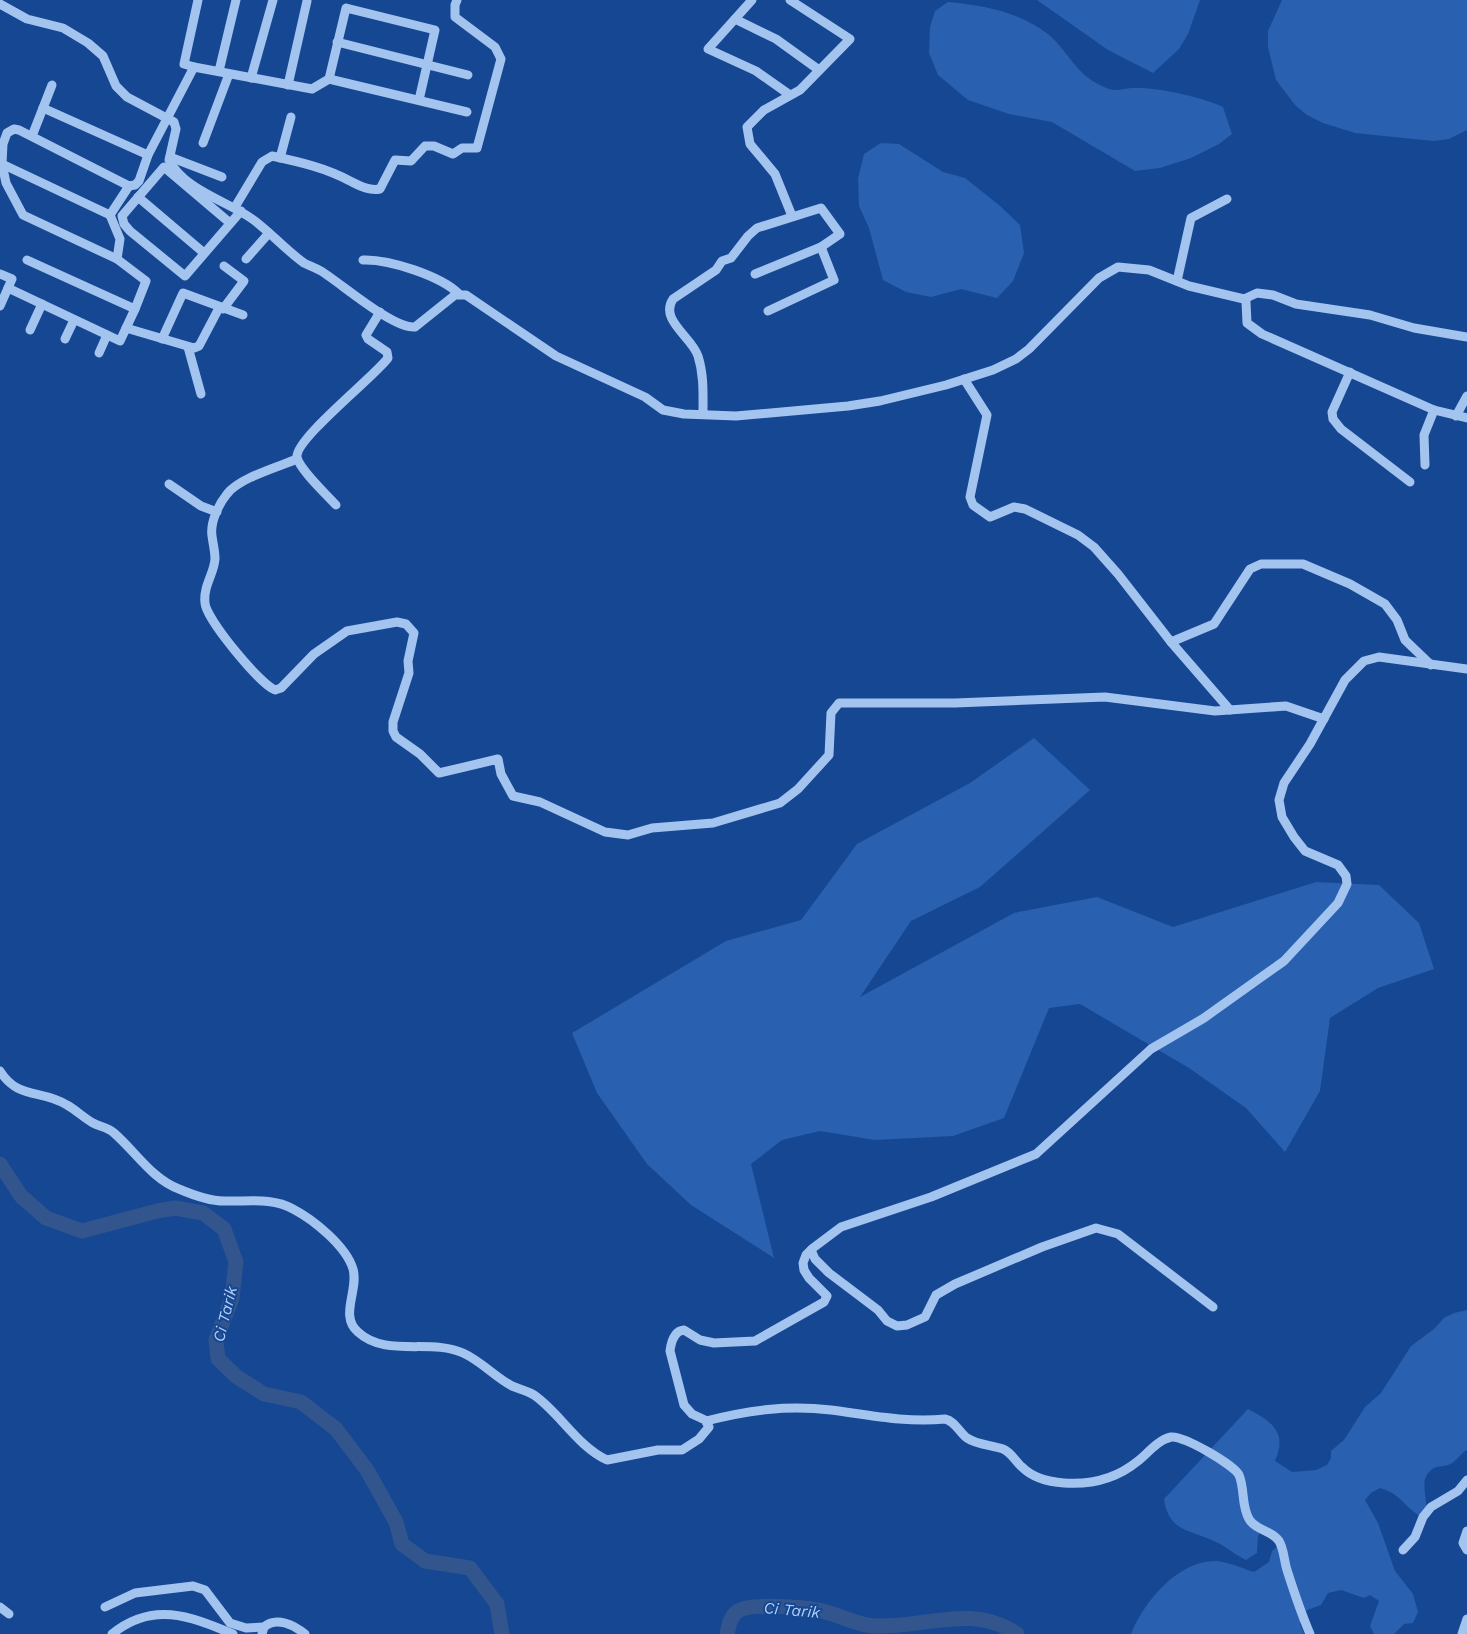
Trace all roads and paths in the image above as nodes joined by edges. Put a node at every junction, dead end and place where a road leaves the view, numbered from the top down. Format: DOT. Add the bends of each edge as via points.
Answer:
graph roads {
  1 [pos="198,0"];
  2 [pos="236,0"];
  3 [pos="273,0"];
  4 [pos="457,0"];
  5 [pos="752,0"];
  6 [pos="790,0"];
  7 [pos="307,1"];
  8 [pos="0,4"];
  9 [pos="735,19"];
  10 [pos="337,42"];
  11 [pos="427,66"];
  12 [pos="194,67"];
  13 [pos="819,70"];
  14 [pos="219,72"];
  15 [pos="229,74"];
  16 [pos="468,75"];
  17 [pos="251,78"];
  18 [pos="329,79"];
  19 [pos="52,85"];
  20 [pos="288,85"];
  21 [pos="790,95"];
  22 [pos="419,100"];
  23 [pos="43,108"];
  24 [pos="467,112"];
  25 [pos="291,117"];
  26 [pos="167,118"];
  27 [pos="32,136"];
  28 [pos="203,143"];
  29 [pos="148,156"];
  30 [pos="170,156"];
  31 [pos="280,158"];
  32 [pos="2,164"];
  33 [pos="222,177"];
  34 [pos="129,186"];
  35 [pos="138,196"];
  36 [pos="1227,199"];
  37 [pos="238,209"];
  38 [pos="110,214"];
  39 [pos="792,216"];
  40 [pos="230,223"];
  41 [pos="269,232"];
  42 [pos="821,247"];
  43 [pos="204,253"];
  44 [pos="117,259"];
  45 [pos="246,259"];
  46 [pos="27,260"];
  47 [pos="363,260"];
  48 [pos="224,266"];
  49 [pos="0,274"];
  50 [pos="754,274"];
  51 [pos="1177,281"];
  52 [pos="8,288"];
  53 [pos="459,294"];
  54 [pos="1244,299"];
  55 [pos="42,304"];
  56 [pos="0,306"];
  57 [pos="221,308"];
  58 [pos="135,309"];
  59 [pos="768,311"];
  60 [pos="380,312"];
  61 [pos="243,315"];
  62 [pos="74,320"];
  63 [pos="126,328"];
  64 [pos="30,330"];
  65 [pos="107,335"];
  66 [pos="162,338"];
  67 [pos="1467,338"];
  68 [pos="65,339"];
  69 [pos="188,347"];
  70 [pos="99,353"];
  71 [pos="1350,372"];
  72 [pos="964,379"];
  73 [pos="200,394"];
  74 [pos="1467,396"];
  75 [pos="1434,410"];
  76 [pos="703,414"];
  77 [pos="1456,416"];
  78 [pos="1467,418"];
  79 [pos="297,459"];
  80 [pos="1425,464"];
  81 [pos="1410,482"];
  82 [pos="169,484"];
  83 [pos="336,505"];
  84 [pos="217,512"];
  85 [pos="1171,642"];
  86 [pos="1431,665"];
  87 [pos="1467,670"];
  88 [pos="1230,710"];
  89 [pos="1324,719"];
  90 [pos="0,1071"];
  91 [pos="811,1250"];
  92 [pos="1212,1307"];
  93 [pos="706,1421"];
  94 [pos="1467,1480"];
  95 [pos="1464,1490"];
  96 [pos="1467,1531"];
  97 [pos="1403,1550"];
  98 [pos="1467,1550"];
  99 [pos="105,1607"];
  100 [pos="0,1608"];
  101 [pos="9,1614"];
  102 [pos="1467,1619"];
  103 [pos="263,1630"];
  104 [pos="112,1634"];
  105 [pos="233,1634"];
  106 [pos="305,1634"];
  107 [pos="1310,1634"];
  108 [pos="1462,1634"];
  1 -- 12 [label="street" via="184,64"];
  2 -- 14 [label="street"];
  3 -- 17 [label="street"];
  4 -- 31 [label="street" via="456,17 495,47 501,59 477,148 462,148 453,154 425,146 411,161 395,160 380,189 375,190 318,166"];
  5 -- 9 [label="street"];
  6 -- 13 [label="street" via="850,39"];
  7 -- 20 [label="street"];
  8 -- 26 [label="street" via="27,19 63,28 88,43 103,56 116,86 127,97"];
  9 -- 13 [label="street" via="776,38"];
  9 -- 21 [label="street" via="708,49 756,71"];
  10 -- 11 [label="street"];
  10 -- 11 [label="street" via="346,8 435,30"];
  10 -- 18 [label="street"];
  11 -- 16 [label="street"];
  11 -- 22 [label="street"];
  12 -- 14 [label="street"];
  12 -- 26 [label="street"];
  13 -- 21 [label="street" via="800,90"];
  14 -- 15 [label="street"];
  15 -- 17 [label="street"];
  15 -- 28 [label="street"];
  17 -- 20 [label="street"];
  18 -- 20 [label="street" via="312,89"];
  18 -- 22 [label="street"];
  19 -- 23 [label="street"];
  21 -- 39 [label="street" via="764,110 747,127 750,144 775,174"];
  22 -- 24 [label="street"];
  23 -- 27 [label="street"];
  23 -- 29 [label="street"];
  25 -- 31 [label="street"];
  26 -- 29 [label="street"];
  26 -- 30 [label="street" via="174,122 176,129"];
  27 -- 32 [label="street" via="19,130 7,133"];
  27 -- 34 [label="street"];
  29 -- 34 [label="street" via="140,181"];
  30 -- 33 [label="street"];
  30 -- 37 [label="street" via="175,170 192,184"];
  31 -- 37 [label="street" via="272,156 262,162"];
  32 -- 38 [label="street"];
  32 -- 44 [label="street" via="6,184 22,215"];
  34 -- 38 [label="street"];
  35 -- 40 [label="street" via="164,167"];
  35 -- 43 [label="street"];
  35 -- 43 [label="street" via="122,216 130,231 185,276"];
  36 -- 51 [label="street" via="1191,218"];
  37 -- 40 [label="street"];
  37 -- 41 [label="street"];
  38 -- 44 [label="street" via="120,239"];
  39 -- 42 [label="street" via="821,208 840,234"];
  39 -- 76 [label="street" via="757,228 731,258 722,261 716,270 670,304 670,316 698,357 703,375"];
  40 -- 43 [label="street"];
  41 -- 45 [label="street"];
  41 -- 60 [label="street" via="304,262"];
  42 -- 50 [label="street"];
  42 -- 59 [label="street" via="834,280"];
  44 -- 58 [label="street" via="146,281"];
  46 -- 58 [label="street"];
  47 -- 53 [label="street" via="386,263 443,282"];
  48 -- 57 [label="street" via="244,281"];
  49 -- 52 [label="street" via="12,279"];
  51 -- 54 [label="street"];
  51 -- 72 [label="street" via="1140,268 1125,266 1111,269 1016,360"];
  52 -- 55 [label="street"];
  52 -- 56 [label="street"];
  53 -- 60 [label="street" via="415,327 405,326"];
  53 -- 76 [label="street" via="466,295 510,323 556,356 645,397 663,410"];
  54 -- 67 [label="street" via="1257,293 1273,295 1296,304 1370,315"];
  54 -- 71 [label="street" via="1245,318 1253,329"];
  55 -- 62 [label="street"];
  55 -- 64 [label="street"];
  57 -- 61 [label="street"];
  57 -- 66 [label="street" via="183,293"];
  57 -- 69 [label="street" via="199,346"];
  58 -- 63 [label="street"];
  60 -- 79 [label="street" via="366,335 387,352 388,358 303,443"];
  62 -- 65 [label="street"];
  62 -- 68 [label="street"];
  63 -- 65 [label="street" via="120,341"];
  63 -- 66 [label="street"];
  65 -- 70 [label="street"];
  66 -- 69 [label="street"];
  69 -- 73 [label="street"];
  71 -- 75 [label="street"];
  71 -- 81 [label="street" via="1332,412 1333,419"];
  72 -- 76 [label="street" via="848,406 736,416"];
  72 -- 85 [label="street" via="988,415 970,497 973,505 990,517 1014,507 1025,509 1084,539 1118,574"];
  74 -- 77 [label="street"];
  75 -- 77 [label="street"];
  75 -- 80 [label="street" via="1424,435"];
  77 -- 78 [label="street"];
  79 -- 83 [label="street"];
  79 -- 84 [label="street" via="240,483 227,493"];
  82 -- 84 [label="street" via="201,506"];
  84 -- 88 [label="street" via="211,535 215,550 214,566 208,575 205,610 218,630 272,689 281,688 314,654 339,636 402,623 414,632 414,637 409,673 392,727 396,737 439,773 498,760 501,774 513,796 540,802 580,822 619,835 652,828 713,823 780,803 798,789 829,755 831,713 838,702 955,703 1105,697 1215,711"];
  85 -- 86 [label="street" via="1214,624 1250,569 1261,564 1295,563 1350,584 1385,604 1397,620 1405,640"];
  85 -- 88 [label="street"];
  86 -- 87 [label="street"];
  86 -- 89 [label="street" via="1379,657 1364,661 1345,680"];
  88 -- 89 [label="street" via="1286,706"];
  89 -- 91 [label="street" via="1284,783 1279,800 1282,817 1305,851 1331,860 1346,876 1346,890 1338,903 1308,937 1284,961 1236,996 1152,1049 1036,1154 870,1219 844,1226"];
  90 -- 93 [label="street" via="13,1087 55,1099 112,1131 136,1152 146,1166 177,1188 212,1200 250,1199 293,1208 335,1241 347,1255 354,1282 349,1319 352,1327 366,1339 382,1345 444,1348 466,1354 511,1386 533,1395 590,1449 607,1460 658,1450 682,1450 706,1432 709,1427"];
  91 -- 92 [label="street" via="815,1260 828,1273 897,1326 925,1317 936,1295 955,1284 1096,1228 1118,1234"];
  91 -- 93 [label="street" via="804,1258 803,1267 826,1296 824,1302 755,1342 714,1343 682,1330 675,1336 670,1351 684,1405 692,1414"];
  93 -- 107 [label="street" via="758,1409 792,1408 887,1418 945,1418 969,1439 1004,1449 1033,1475 1064,1483 1108,1480 1159,1444 1171,1438 1182,1438 1236,1471 1250,1520 1258,1528 1274,1535 1281,1546"];
  94 -- 95 [label="street"];
  95 -- 97 [label="street" via="1431,1507 1415,1537"];
  96 -- 98 [label="street" via="1463,1543"];
  99 -- 103 [label="street" via="135,1593 193,1586 205,1590 230,1622"];
  100 -- 101 [label="street"];
  102 -- 108 [label="street"];
  103 -- 106 [label="street" via="272,1622 286,1623"];
  104 -- 105 [label="street" via="138,1618 166,1614 196,1619"];
}
